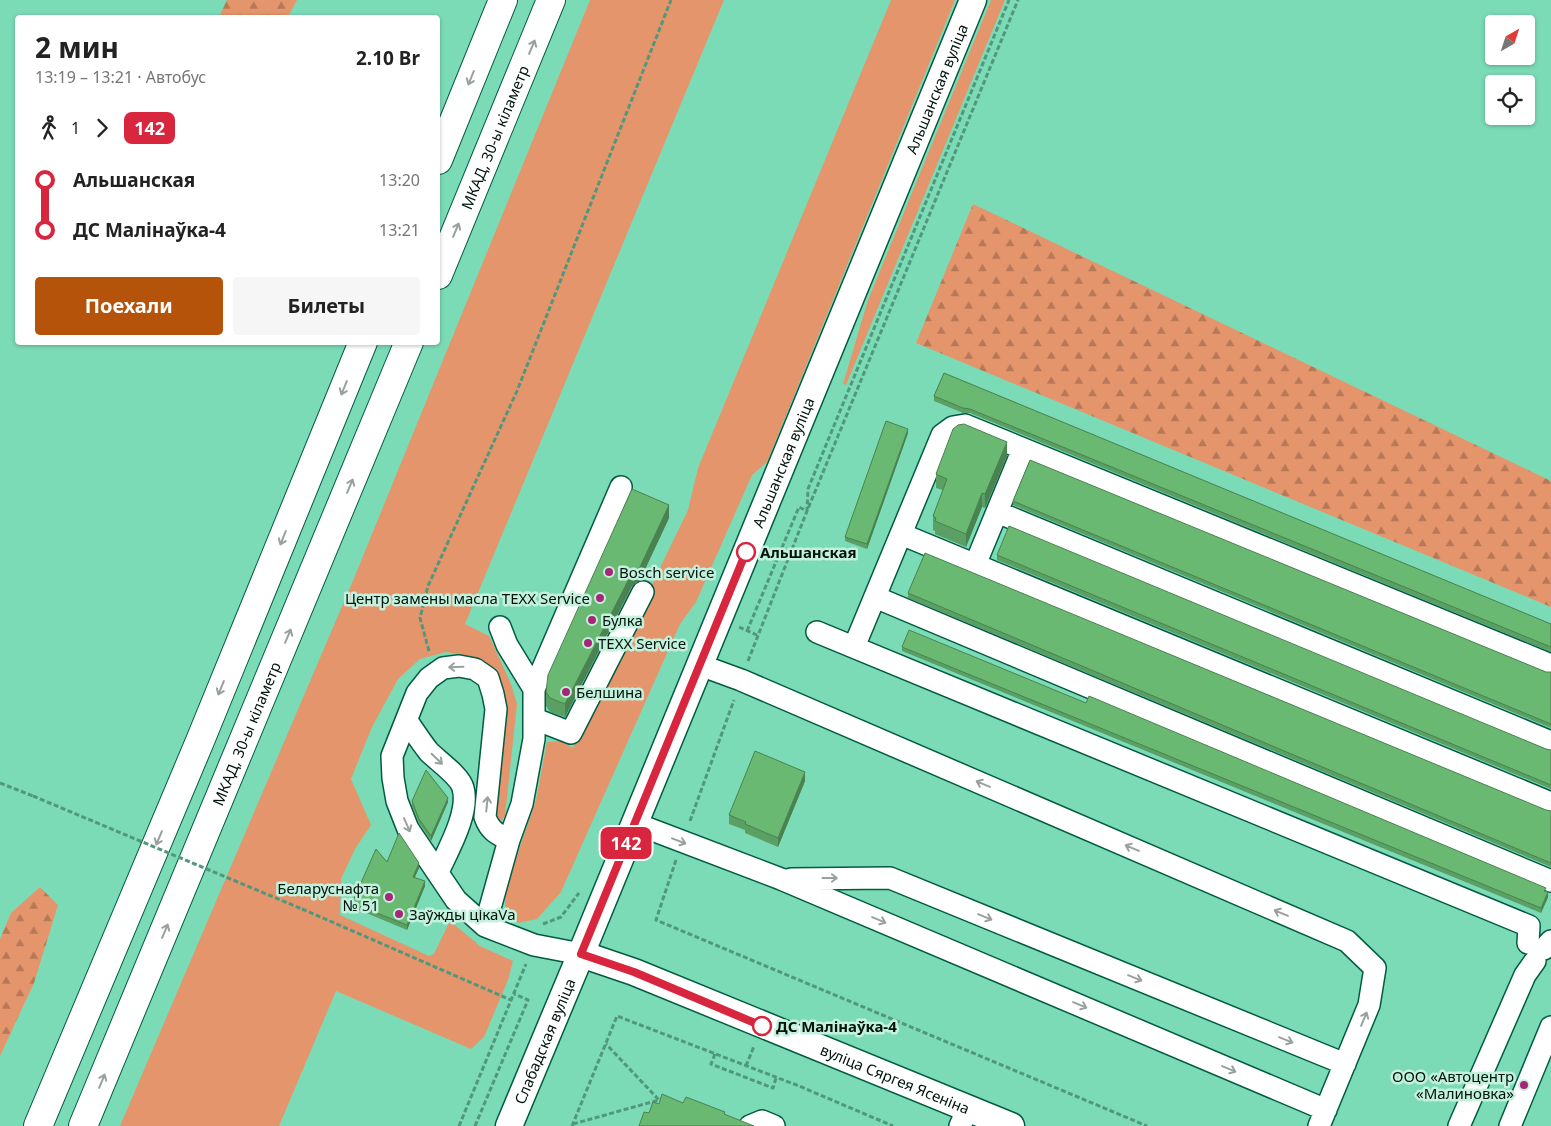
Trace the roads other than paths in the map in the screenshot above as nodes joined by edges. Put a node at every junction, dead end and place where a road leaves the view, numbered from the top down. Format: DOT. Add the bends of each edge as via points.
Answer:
graph roads {
  1 [pos="503,0"];
  2 [pos="552,0"];
  3 [pos="973,0"];
  4 [pos="440,155"];
  5 [pos="440,270"];
  6 [pos="362,345"];
  7 [pos="408,345"];
  8 [pos="1024,449"];
  9 [pos="621,487"];
  10 [pos="997,512"];
  11 [pos="901,534"];
  12 [pos="975,565"];
  13 [pos="643,592"];
  14 [pos="875,597"];
  15 [pos="500,627"];
  16 [pos="817,632"];
  17 [pos="854,647"];
  18 [pos="700,665"];
  19 [pos="1551,665"];
  20 [pos="534,689"];
  21 [pos="535,719"];
  22 [pos="407,720"];
  23 [pos="1551,742"];
  24 [pos="1551,803"];
  25 [pos="634,823"];
  26 [pos="509,840"];
  27 [pos="438,872"];
  28 [pos="781,879"];
  29 [pos="1551,881"];
  30 [pos="485,926"];
  31 [pos="581,954"];
  32 [pos="1535,955"];
  33 [pos="1551,1027"];
  34 [pos="1345,1064"];
  35 [pos="964,1117"];
  36 [pos="1322,1118"];
  37 [pos="38,1126"];
  38 [pos="83,1126"];
  39 [pos="508,1126"];
  40 [pos="750,1126"];
  41 [pos="774,1126"];
  42 [pos="1011,1126"];
  43 [pos="1459,1126"];
  44 [pos="1510,1126"];
  1 -- 4 [label="highway, one-way"];
  5 -- 2 [label="highway, МКАД, 30-ы кіламетр, one-way"];
  3 -- 18 [label="main road, Альшанская вуліца"];
  6 -- 37 [label="highway, one-way"];
  38 -- 7 [label="highway, МКАД, 30-ы кіламетр, one-way"];
  8 -- 10 [label="lane"];
  8 -- 11 [label="lane" via="965,425 953,427 942,435"];
  8 -- 19 [label="lane"];
  9 -- 20 [label="lane"];
  10 -- 12 [label="lane"];
  10 -- 23 [label="lane"];
  11 -- 12 [label="lane"];
  11 -- 14 [label="lane"];
  12 -- 24 [label="lane"];
  13 -- 21 [label="lane" via="572,733"];
  14 -- 17 [label="lane"];
  14 -- 29 [label="lane"];
  15 -- 20 [label="lane" via="507,645"];
  16 -- 17 [label="lane"];
  17 -- 32 [label="lane" via="1529,926"];
  18 -- 25 [label="main road, Альшанская вуліца"];
  34 -- 18 [label="lane, one-way" via="1369,1005 1375,968 1347,941"];
  20 -- 21 [label="lane"];
  21 -- 26 [label="lane" via="522,804"];
  26 -- 22 [label="lane, one-way" via="493,833 485,817 496,709 488,678 475,669 443,668 428,678 417,693"];
  22 -- 27 [label="lane, one-way" via="392,756 397,801 408,829"];
  22 -- 27 [label="lane, one-way" via="429,751 463,786 462,815"];
  25 -- 28 [label="lane, one-way"];
  25 -- 31 [label="main road, Альшанская вуліца"];
  26 -- 30 [label="lane"];
  27 -- 30 [label="lane" via="456,900"];
  28 -- 34 [label="lane, one-way" via="890,878"];
  28 -- 36 [label="lane, one-way"];
  30 -- 31 [label="lane" via="534,945"];
  31 -- 35 [label="main road, вуліца Сяргея Ясеніна" via="634,972"];
  31 -- 39 [label="main road, Слабадская вуліца"];
  32 -- 43 [label="lane"];
  33 -- 44 [label="lane"];
  34 -- 36 [label="lane"];
  35 -- 42 [label="main road, вуліца Сяргея Ясеніна"];
  40 -- 41 [label="lane" via="762,1121"];
}
